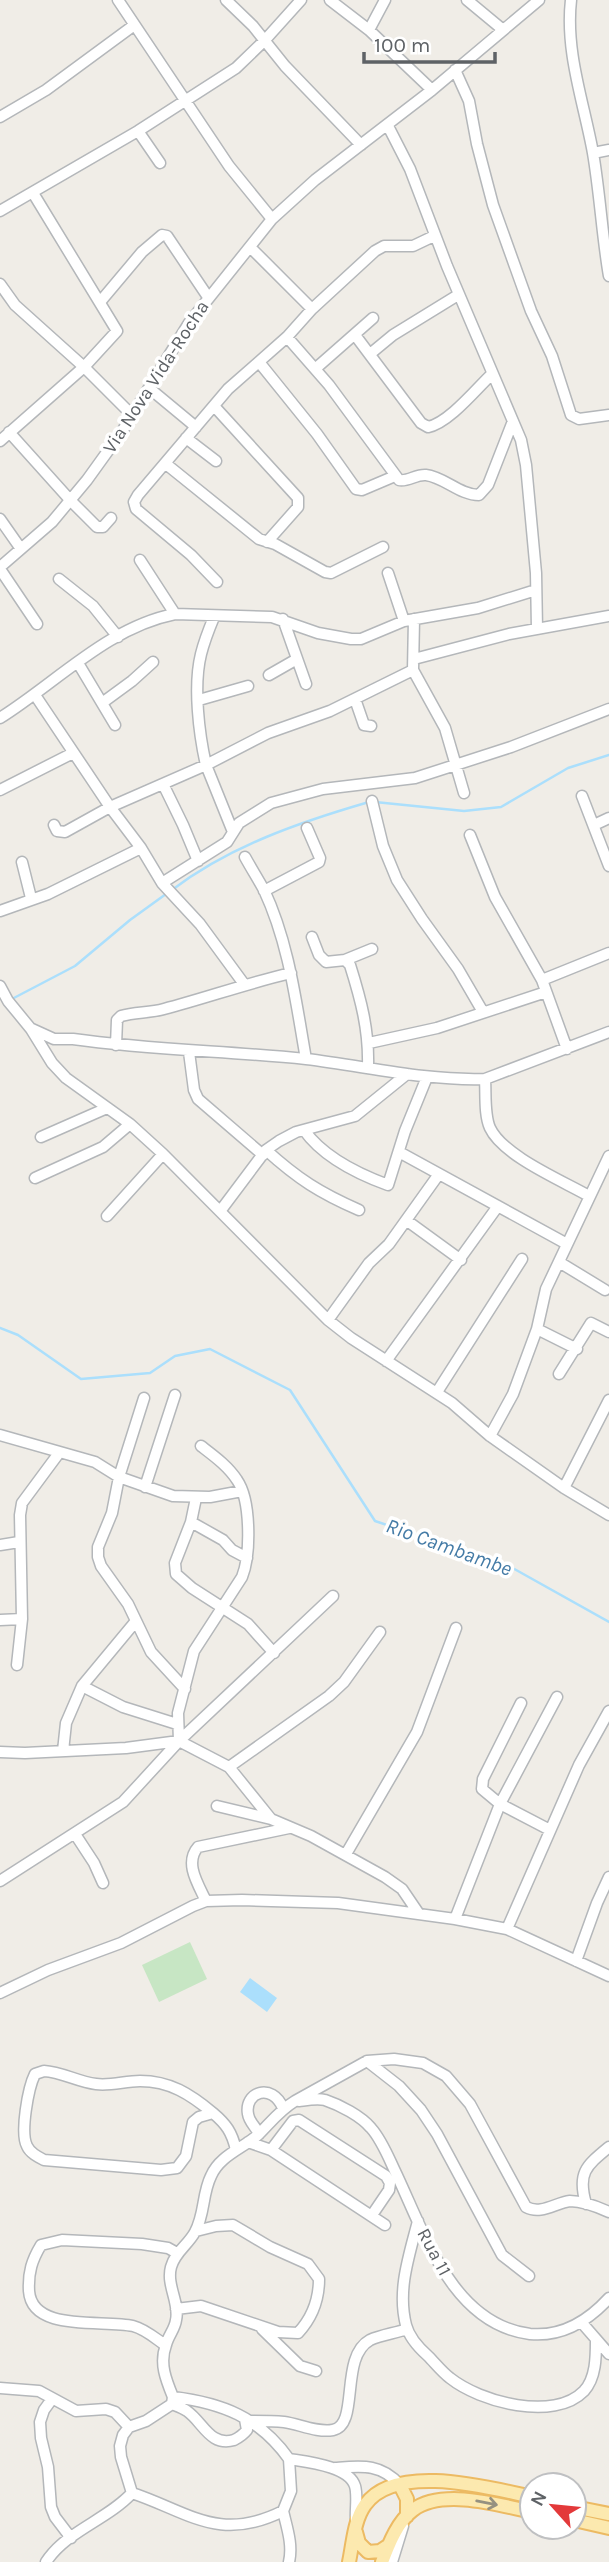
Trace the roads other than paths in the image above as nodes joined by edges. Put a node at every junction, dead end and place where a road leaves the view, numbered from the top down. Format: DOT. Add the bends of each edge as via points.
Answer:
graph roads {
  1 [pos="118,0"];
  2 [pos="226,0"];
  3 [pos="301,0"];
  4 [pos="330,0"];
  5 [pos="385,0"];
  6 [pos="467,0"];
  7 [pos="539,0"];
  8 [pos="571,0"];
  9 [pos="134,26"];
  10 [pos="502,29"];
  11 [pos="369,30"];
  12 [pos="265,40"];
  13 [pos="455,70"];
  14 [pos="432,90"];
  15 [pos="184,101"];
  16 [pos="0,117"];
  17 [pos="388,126"];
  18 [pos="138,131"];
  19 [pos="360,145"];
  20 [pos="609,150"];
  21 [pos="593,153"];
  22 [pos="160,163"];
  23 [pos="33,193"];
  24 [pos="0,211"];
  25 [pos="272,219"];
  26 [pos="435,236"];
  27 [pos="250,247"];
  28 [pos="607,252"];
  29 [pos="609,276"];
  30 [pos="0,284"];
  31 [pos="458,295"];
  32 [pos="208,297"];
  33 [pos="100,302"];
  34 [pos="312,309"];
  35 [pos="373,318"];
  36 [pos="355,335"];
  37 [pos="287,337"];
  38 [pos="370,354"];
  39 [pos="259,362"];
  40 [pos="84,368"];
  41 [pos="315,369"];
  42 [pos="492,373"];
  43 [pos="149,388"];
  44 [pos="214,406"];
  45 [pos="132,415"];
  46 [pos="609,415"];
  47 [pos="513,421"];
  48 [pos="196,427"];
  49 [pos="9,432"];
  50 [pos="186,438"];
  51 [pos="0,441"];
  52 [pos="216,461"];
  53 [pos="166,464"];
  54 [pos="395,476"];
  55 [pos="71,501"];
  56 [pos="0,519"];
  57 [pos="111,519"];
  58 [pos="267,541"];
  59 [pos="383,547"];
  60 [pos="21,549"];
  61 [pos="140,560"];
  62 [pos="0,568"];
  63 [pos="388,573"];
  64 [pos="59,579"];
  65 [pos="217,582"];
  66 [pos="536,590"];
  67 [pos="175,614"];
  68 [pos="609,616"];
  69 [pos="214,617"];
  70 [pos="283,620"];
  71 [pos="409,620"];
  72 [pos="37,624"];
  73 [pos="537,629"];
  74 [pos="118,636"];
  75 [pos="297,659"];
  76 [pos="153,662"];
  77 [pos="78,663"];
  78 [pos="414,665"];
  79 [pos="269,674"];
  80 [pos="306,684"];
  81 [pos="248,686"];
  82 [pos="35,695"];
  83 [pos="355,699"];
  84 [pos="199,700"];
  85 [pos="102,704"];
  86 [pos="609,709"];
  87 [pos="0,718"];
  88 [pos="115,725"];
  89 [pos="371,726"];
  90 [pos="73,753"];
  91 [pos="456,763"];
  92 [pos="206,765"];
  93 [pos="163,784"];
  94 [pos="0,790"];
  95 [pos="464,793"];
  96 [pos="582,796"];
  97 [pos="372,801"];
  98 [pos="110,807"];
  99 [pos="609,818"];
  100 [pos="54,825"];
  101 [pos="594,825"];
  102 [pos="307,828"];
  103 [pos="233,832"];
  104 [pos="470,835"];
  105 [pos="141,848"];
  106 [pos="245,857"];
  107 [pos="198,861"];
  108 [pos="23,862"];
  109 [pos="609,866"];
  110 [pos="162,883"];
  111 [pos="264,891"];
  112 [pos="31,898"];
  113 [pos="0,911"];
  114 [pos="312,937"];
  115 [pos="372,949"];
  116 [pos="609,953"];
  117 [pos="345,960"];
  118 [pos="290,973"];
  119 [pos="542,980"];
  120 [pos="244,984"];
  121 [pos="0,985"];
  122 [pos="546,992"];
  123 [pos="483,1012"];
  124 [pos="31,1029"];
  125 [pos="609,1032"];
  126 [pos="369,1043"];
  127 [pos="116,1045"];
  128 [pos="567,1049"];
  129 [pos="189,1052"];
  130 [pos="306,1059"];
  131 [pos="368,1066"];
  132 [pos="407,1074"];
  133 [pos="427,1077"];
  134 [pos="485,1079"];
  135 [pos="107,1108"];
  136 [pos="130,1124"];
  137 [pos="304,1130"];
  138 [pos="41,1137"];
  139 [pos="399,1152"];
  140 [pos="265,1153"];
  141 [pos="163,1154"];
  142 [pos="609,1156"];
  143 [pos="439,1174"];
  144 [pos="35,1178"];
  145 [pos="589,1196"];
  146 [pos="498,1206"];
  147 [pos="221,1210"];
  148 [pos="359,1210"];
  149 [pos="107,1216"];
  150 [pos="406,1220"];
  151 [pos="567,1244"];
  152 [pos="522,1259"];
  153 [pos="461,1260"];
  154 [pos="559,1262"];
  155 [pos="605,1290"];
  156 [pos="328,1320"];
  157 [pos="537,1329"];
  158 [pos="609,1332"];
  159 [pos="577,1349"];
  160 [pos="386,1361"];
  161 [pos="559,1374"];
  162 [pos="437,1392"];
  163 [pos="175,1395"];
  164 [pos="144,1398"];
  165 [pos="609,1399"];
  166 [pos="0,1435"];
  167 [pos="490,1436"];
  168 [pos="201,1446"];
  169 [pos="59,1453"];
  170 [pos="119,1477"];
  171 [pos="145,1487"];
  172 [pos="564,1488"];
  173 [pos="242,1491"];
  174 [pos="196,1498"];
  175 [pos="609,1515"];
  176 [pos="191,1522"];
  177 [pos="19,1542"];
  178 [pos="0,1545"];
  179 [pos="247,1558"];
  180 [pos="333,1596"];
  181 [pos="223,1608"];
  182 [pos="22,1619"];
  183 [pos="0,1620"];
  184 [pos="136,1621"];
  185 [pos="456,1628"];
  186 [pos="380,1632"];
  187 [pos="274,1653"];
  188 [pos="18,1665"];
  189 [pos="82,1686"];
  190 [pos="185,1689"];
  191 [pos="557,1697"];
  192 [pos="521,1703"];
  193 [pos="609,1711"];
  194 [pos="177,1724"];
  195 [pos="179,1741"];
  196 [pos="64,1751"];
  197 [pos="0,1752"];
  198 [pos="229,1767"];
  199 [pos="500,1804"];
  200 [pos="217,1806"];
  201 [pos="271,1819"];
  202 [pos="289,1828"];
  203 [pos="550,1830"];
  204 [pos="75,1834"];
  205 [pos="346,1854"];
  206 [pos="609,1877"];
  207 [pos="0,1881"];
  208 [pos="103,1883"];
  209 [pos="206,1902"];
  210 [pos="419,1914"];
  211 [pos="455,1919"];
  212 [pos="507,1929"];
  213 [pos="576,1961"];
  214 [pos="609,1976"];
  215 [pos="0,1993"];
  216 [pos="367,2062"];
  217 [pos="295,2101"];
  218 [pos="283,2108"];
  219 [pos="213,2113"];
  220 [pos="254,2138"];
  221 [pos="609,2147"];
  222 [pos="236,2150"];
  223 [pos="271,2150"];
  224 [pos="586,2204"];
  225 [pos="609,2212"];
  226 [pos="372,2215"];
  227 [pos="418,2221"];
  228 [pos="385,2225"];
  229 [pos="196,2231"];
  230 [pos="177,2253"];
  231 [pos="529,2276"];
  232 [pos="609,2298"];
  233 [pos="176,2309"];
  234 [pos="582,2323"];
  235 [pos="259,2327"];
  236 [pos="407,2329"];
  237 [pos="596,2340"];
  238 [pos="165,2345"];
  239 [pos="609,2354"];
  240 [pos="316,2371"];
  241 [pos="0,2388"];
  242 [pos="52,2399"];
  243 [pos="172,2400"];
  244 [pos="248,2420"];
  245 [pos="129,2427"];
  246 [pos="289,2459"];
  247 [pos="334,2468"];
  248 [pos="400,2486"];
  249 [pos="132,2493"];
  250 [pos="518,2494"];
  251 [pos="518,2509"];
  252 [pos="588,2510"];
  253 [pos="283,2511"];
  254 [pos="609,2514"];
  255 [pos="407,2516"];
  256 [pos="588,2524"];
  257 [pos="609,2528"];
  258 [pos="356,2532"];
  259 [pos="71,2538"];
  260 [pos="389,2544"];
  261 [pos="46,2562"];
  262 [pos="289,2562"];
  263 [pos="349,2562"];
  264 [pos="382,2562"];
  265 [pos="392,2562"];
  1 -- 9 [label="street"];
  2 -- 12 [label="street"];
  3 -- 12 [label="street"];
  4 -- 11 [label="street"];
  5 -- 11 [label="street"];
  6 -- 10 [label="street"];
  7 -- 10 [label="street, Via Nova Vida-Rocha"];
  8 -- 21 [label="street" via="579,95"];
  9 -- 15 [label="street"];
  9 -- 16 [label="street" via="46,90"];
  10 -- 13 [label="street, Via Nova Vida-Rocha"];
  11 -- 14 [label="street"];
  12 -- 15 [label="street" via="236,68"];
  12 -- 19 [label="street"];
  13 -- 14 [label="street, Via Nova Vida-Rocha"];
  13 -- 46 [label="street" via="470,100 493,205 571,415 579,419"];
  14 -- 17 [label="street, Via Nova Vida-Rocha"];
  15 -- 18 [label="street"];
  15 -- 25 [label="street"];
  17 -- 19 [label="street, Via Nova Vida-Rocha"];
  17 -- 26 [label="street"];
  18 -- 22 [label="street"];
  18 -- 23 [label="street"];
  19 -- 25 [label="street, Via Nova Vida-Rocha"];
  20 -- 21 [label="street"];
  21 -- 28 [label="street"];
  23 -- 24 [label="street"];
  23 -- 33 [label="street"];
  25 -- 27 [label="street, Via Nova Vida-Rocha"];
  26 -- 31 [label="street"];
  26 -- 34 [label="street" via="413,246 380,247"];
  27 -- 32 [label="street, Via Nova Vida-Rocha"];
  27 -- 34 [label="street"];
  28 -- 29 [label="street"];
  30 -- 40 [label="street" via="15,305"];
  31 -- 38 [label="street"];
  31 -- 42 [label="street"];
  32 -- 33 [label="street" via="162,235"];
  32 -- 43 [label="street, Via Nova Vida-Rocha"];
  33 -- 40 [label="street" via="117,331"];
  34 -- 37 [label="street"];
  35 -- 36 [label="street"];
  36 -- 38 [label="street"];
  36 -- 41 [label="street"];
  37 -- 39 [label="street"];
  37 -- 41 [label="street"];
  38 -- 42 [label="street" via="428,427 458,407"];
  39 -- 44 [label="street"];
  39 -- 54 [label="street" via="356,489"];
  40 -- 45 [label="street"];
  40 -- 49 [label="street"];
  41 -- 54 [label="street"];
  42 -- 47 [label="street"];
  43 -- 45 [label="street, Via Nova Vida-Rocha"];
  43 -- 48 [label="street"];
  44 -- 48 [label="street"];
  44 -- 58 [label="street" via="298,498 298,507"];
  45 -- 55 [label="street, Via Nova Vida-Rocha"];
  47 -- 54 [label="street" via="488,485 479,495 429,475 403,481"];
  47 -- 66 [label="street" via="526,465"];
  48 -- 50 [label="street"];
  49 -- 51 [label="street"];
  49 -- 55 [label="street"];
  50 -- 52 [label="street"];
  50 -- 53 [label="street"];
  53 -- 58 [label="street"];
  53 -- 65 [label="street" via="138,495 136,509"];
  55 -- 57 [label="street" via="97,527"];
  55 -- 60 [label="street, Via Nova Vida-Rocha"];
  56 -- 60 [label="street"];
  58 -- 59 [label="street" via="331,573"];
  60 -- 62 [label="street, Via Nova Vida-Rocha"];
  61 -- 67 [label="street"];
  62 -- 72 [label="street"];
  63 -- 71 [label="street"];
  64 -- 74 [label="street" via="93,606"];
  66 -- 71 [label="street" via="478,608"];
  66 -- 73 [label="street"];
  67 -- 69 [label="street"];
  67 -- 74 [label="street"];
  68 -- 73 [label="street"];
  69 -- 70 [label="street"];
  69 -- 84 [label="street" via="201,654"];
  70 -- 71 [label="street" via="351,639"];
  70 -- 75 [label="street"];
  71 -- 78 [label="street"];
  73 -- 78 [label="street" via="482,640"];
  74 -- 77 [label="street"];
  75 -- 79 [label="street"];
  75 -- 80 [label="street"];
  76 -- 85 [label="street"];
  77 -- 82 [label="street"];
  77 -- 85 [label="street"];
  78 -- 83 [label="street"];
  78 -- 91 [label="street" via="445,728"];
  81 -- 84 [label="street"];
  82 -- 87 [label="street"];
  82 -- 90 [label="street"];
  83 -- 89 [label="street" via="364,725"];
  83 -- 92 [label="street" via="274,730"];
  84 -- 92 [label="street"];
  85 -- 88 [label="street"];
  86 -- 91 [label="street"];
  90 -- 94 [label="street"];
  90 -- 98 [label="street"];
  91 -- 95 [label="street"];
  91 -- 103 [label="street" via="415,778 282,799 243,820"];
  92 -- 93 [label="street"];
  92 -- 103 [label="street"];
  93 -- 98 [label="street"];
  93 -- 107 [label="street"];
  96 -- 101 [label="street"];
  97 -- 123 [label="street" via="397,880"];
  98 -- 100 [label="street" via="65,832"];
  98 -- 105 [label="street"];
  99 -- 101 [label="street"];
  101 -- 109 [label="street"];
  102 -- 111 [label="street" via="319,862"];
  103 -- 107 [label="street" via="227,842"];
  104 -- 119 [label="street" via="495,897"];
  105 -- 110 [label="street"];
  105 -- 112 [label="street"];
  106 -- 111 [label="street"];
  107 -- 110 [label="street"];
  108 -- 112 [label="street"];
  110 -- 120 [label="street" via="200,924"];
  111 -- 118 [label="street"];
  112 -- 113 [label="street"];
  114 -- 117 [label="street" via="326,962"];
  115 -- 117 [label="street"];
  116 -- 119 [label="street"];
  117 -- 126 [label="street" via="362,1003"];
  118 -- 120 [label="street"];
  118 -- 130 [label="street"];
  119 -- 122 [label="street"];
  120 -- 127 [label="street" via="223,994 121,1016"];
  121 -- 124 [label="street"];
  122 -- 123 [label="street"];
  122 -- 128 [label="street"];
  123 -- 126 [label="street" via="438,1028"];
  124 -- 127 [label="street" via="54,1039"];
  124 -- 135 [label="street" via="66,1078"];
  125 -- 128 [label="street"];
  126 -- 131 [label="street"];
  127 -- 129 [label="street"];
  128 -- 134 [label="street"];
  129 -- 130 [label="street"];
  129 -- 140 [label="street" via="196,1097"];
  130 -- 131 [label="street"];
  131 -- 132 [label="street"];
  132 -- 133 [label="street"];
  132 -- 137 [label="street" via="355,1116"];
  133 -- 134 [label="street"];
  133 -- 139 [label="street"];
  134 -- 145 [label="street" via="488,1120 496,1138"];
  135 -- 136 [label="street"];
  135 -- 138 [label="street"];
  136 -- 141 [label="street"];
  136 -- 144 [label="street" via="103,1147"];
  137 -- 139 [label="street" via="323,1151 386,1185"];
  137 -- 140 [label="street"];
  139 -- 143 [label="street"];
  140 -- 147 [label="street"];
  140 -- 148 [label="street" via="323,1194"];
  141 -- 147 [label="street"];
  141 -- 149 [label="street"];
  142 -- 145 [label="street"];
  143 -- 146 [label="street"];
  143 -- 150 [label="street"];
  145 -- 151 [label="street"];
  146 -- 151 [label="street"];
  146 -- 153 [label="street"];
  147 -- 156 [label="street"];
  150 -- 153 [label="street"];
  150 -- 156 [label="street"];
  151 -- 154 [label="street"];
  152 -- 162 [label="street"];
  153 -- 160 [label="street"];
  154 -- 155 [label="street"];
  154 -- 157 [label="street" via="546,1289"];
  156 -- 160 [label="street"];
  157 -- 159 [label="street"];
  157 -- 167 [label="street" via="513,1394"];
  158 -- 159 [label="street" via="591,1323"];
  159 -- 161 [label="street"];
  160 -- 162 [label="street"];
  162 -- 167 [label="street"];
  163 -- 171 [label="street"];
  164 -- 170 [label="street"];
  165 -- 172 [label="street"];
  166 -- 169 [label="street"];
  167 -- 172 [label="street"];
  168 -- 173 [label="street" via="232,1473"];
  169 -- 170 [label="street" via="95,1462"];
  169 -- 177 [label="street" via="22,1503"];
  170 -- 171 [label="street"];
  170 -- 184 [label="street" via="98,1557"];
  171 -- 174 [label="street"];
  172 -- 175 [label="street"];
  173 -- 174 [label="street"];
  173 -- 179 [label="street"];
  174 -- 176 [label="street"];
  176 -- 179 [label="street"];
  176 -- 181 [label="street" via="175,1563 176,1574"];
  177 -- 178 [label="street"];
  177 -- 182 [label="street"];
  179 -- 181 [label="street" via="242,1577"];
  180 -- 187 [label="street"];
  181 -- 187 [label="street" via="248,1624"];
  181 -- 190 [label="street" via="194,1651"];
  182 -- 183 [label="street"];
  182 -- 188 [label="street"];
  184 -- 189 [label="street"];
  184 -- 190 [label="street" via="151,1652"];
  185 -- 205 [label="street" via="417,1732"];
  186 -- 198 [label="street" via="329,1696"];
  187 -- 195 [label="street"];
  189 -- 194 [label="street" via="122,1707"];
  189 -- 196 [label="street" via="66,1723"];
  190 -- 194 [label="street"];
  191 -- 199 [label="street"];
  192 -- 199 [label="street" via="481,1785"];
  193 -- 203 [label="street"];
  194 -- 195 [label="street"];
  195 -- 196 [label="street"];
  195 -- 198 [label="street"];
  195 -- 204 [label="street" via="123,1802"];
  196 -- 197 [label="street"];
  198 -- 201 [label="street"];
  199 -- 203 [label="street"];
  199 -- 211 [label="street"];
  200 -- 201 [label="street"];
  201 -- 202 [label="street"];
  202 -- 205 [label="street"];
  202 -- 209 [label="street" via="198,1847 191,1864"];
  203 -- 212 [label="street"];
  204 -- 207 [label="street"];
  204 -- 208 [label="street"];
  205 -- 210 [label="street" via="402,1889"];
  206 -- 213 [label="street"];
  209 -- 210 [label="street" via="338,1903"];
  209 -- 215 [label="street"];
  210 -- 211 [label="street"];
  211 -- 212 [label="street"];
  212 -- 213 [label="street"];
  213 -- 214 [label="street"];
  216 -- 217 [label="street"];
  216 -- 224 [label="street" via="423,2063 446,2076 470,2104 526,2207 532,2210 572,2201"];
  216 -- 231 [label="street" via="421,2110 502,2255"];
  217 -- 218 [label="street"];
  217 -- 227 [label="street, Rua 11" via="324,2100 370,2127"];
  218 -- 220 [label="street"];
  218 -- 220 [label="street" via="274,2094 261,2092 251,2099 247,2111"];
  219 -- 219 [label="street" via="173,2087 140,2081 94,2084 44,2071 35,2074 30,2089 25,2137 31,2152 44,2160 170,2170 184,2161 193,2122"];
  219 -- 222 [label="street" via="227,2125"];
  220 -- 222 [label="street"];
  220 -- 223 [label="street"];
  221 -- 224 [label="street" via="585,2170 580,2186"];
  222 -- 229 [label="street" via="211,2175"];
  223 -- 226 [label="street"];
  223 -- 226 [label="street" via="293,2121 299,2120 387,2176 389,2190"];
  224 -- 225 [label="street"];
  226 -- 228 [label="street"];
  227 -- 234 [label="street, Rua 11" via="450,2282 480,2316 514,2332 536,2334"];
  227 -- 236 [label="street" via="404,2272 402,2302"];
  229 -- 230 [label="street"];
  229 -- 235 [label="street" via="233,2225 315,2271 317,2302 298,2333"];
  230 -- 233 [label="street" via="169,2278"];
  230 -- 238 [label="street" via="142,2244 62,2240 41,2245 31,2261 30,2298 42,2314 132,2326"];
  232 -- 234 [label="street, Rua 11"];
  233 -- 235 [label="street" via="201,2306"];
  233 -- 238 [label="street" via="174,2328"];
  234 -- 237 [label="street"];
  235 -- 240 [label="street" via="300,2366"];
  236 -- 237 [label="street" via="451,2379 477,2393 530,2407 558,2406 584,2391 591,2379"];
  236 -- 244 [label="street" via="370,2340 358,2352 342,2426 322,2430"];
  237 -- 239 [label="street"];
  238 -- 243 [label="street" via="163,2366"];
  241 -- 242 [label="street" via="39,2390"];
  242 -- 245 [label="street" via="76,2411 115,2412"];
  242 -- 259 [label="street" via="40,2422 41,2438 51,2507"];
  243 -- 244 [label="street" via="206,2401"];
  243 -- 244 [label="street" via="218,2440 227,2442 244,2434"];
  243 -- 245 [label="street" via="146,2421"];
  244 -- 246 [label="street"];
  245 -- 249 [label="street" via="120,2446"];
  246 -- 247 [label="street"];
  246 -- 253 [label="street" via="291,2491"];
  247 -- 248 [label="street" via="368,2465 387,2473"];
  247 -- 258 [label="street" via="355,2484"];
  248 -- 250 [label="main road" via="429,2481"];
  248 -- 255 [label="main road" via="407,2500"];
  248 -- 258 [label="main road" via="372,2497 361,2512"];
  249 -- 253 [label="street" via="212,2524 239,2524"];
  249 -- 259 [label="street"];
  255 -- 251 [label="main road, one-way" via="432,2501 475,2500"];
  252 -- 254 [label="main road"];
  253 -- 262 [label="street"];
  255 -- 260 [label="main road"];
  255 -- 265 [label="street"];
  256 -- 257 [label="main road"];
  258 -- 260 [label="main road" via="368,2552"];
  258 -- 263 [label="main road"];
  259 -- 261 [label="street"];
  260 -- 264 [label="main road"];
}
